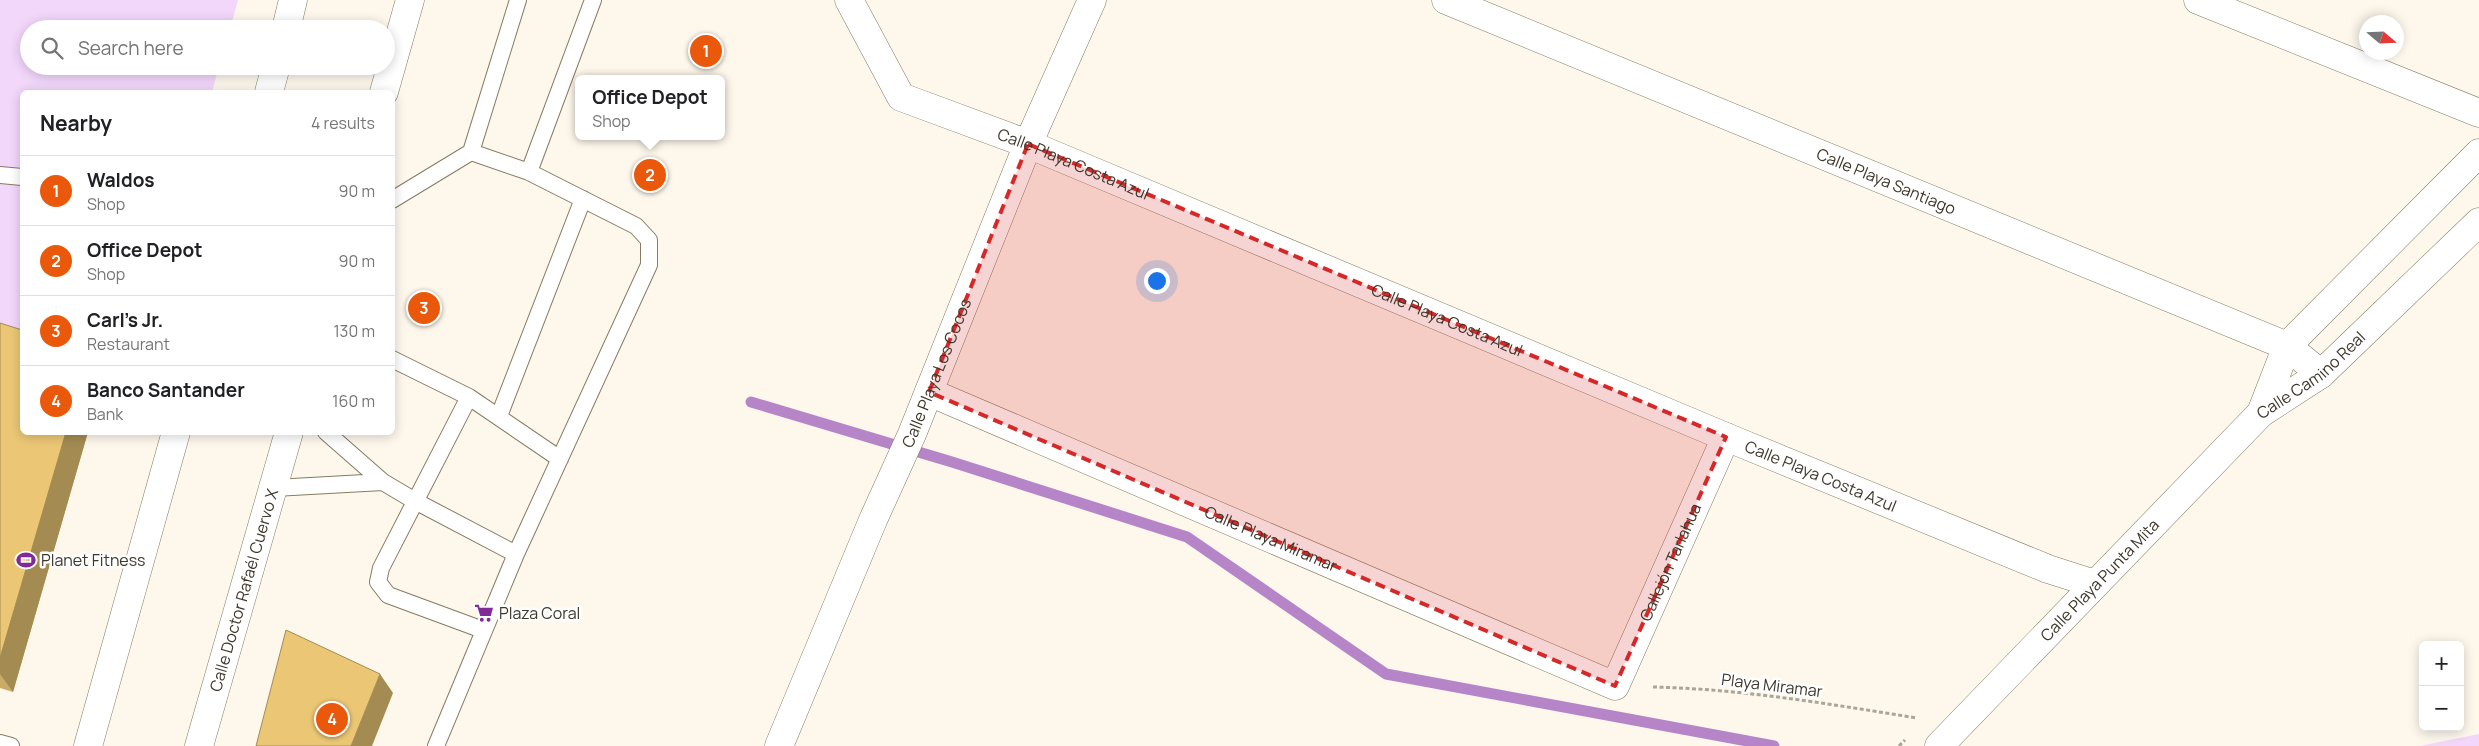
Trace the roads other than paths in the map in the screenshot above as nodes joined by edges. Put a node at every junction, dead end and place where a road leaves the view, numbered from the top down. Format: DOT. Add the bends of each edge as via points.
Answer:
graph roads {
  1 [pos="293,0"];
  2 [pos="410,0"];
  3 [pos="518,0"];
  4 [pos="593,0"];
  5 [pos="849,0"];
  6 [pos="1092,0"];
  7 [pos="1446,0"];
  8 [pos="2198,0"];
  9 [pos="288,20"];
  10 [pos="395,53"];
  11 [pos="274,75"];
  12 [pos="389,75"];
  13 [pos="270,90"];
  14 [pos="385,90"];
  15 [pos="2479,113"];
  16 [pos="1028,144"];
  17 [pos="471,152"];
  18 [pos="2479,153"];
  19 [pos="529,172"];
  20 [pos="0,175"];
  21 [pos="20,177"];
  22 [pos="395,198"];
  23 [pos="583,199"];
  24 [pos="2479,222"];
  25 [pos="2287,346"];
  26 [pos="395,360"];
  27 [pos="2321,374"];
  28 [pos="928,392"];
  29 [pos="469,397"];
  30 [pos="2261,414"];
  31 [pos="499,416"];
  32 [pos="175,435"];
  33 [pos="288,435"];
  34 [pos="329,435"];
  35 [pos="1726,437"];
  36 [pos="560,459"];
  37 [pos="384,482"];
  38 [pos="274,488"];
  39 [pos="415,502"];
  40 [pos="516,554"];
  41 [pos="2095,584"];
  42 [pos="482,630"];
  43 [pos="1615,686"];
  44 [pos="0,743"];
  45 [pos="11,746"];
  46 [pos="88,746"];
  47 [pos="199,746"];
  48 [pos="436,746"];
  49 [pos="779,746"];
  50 [pos="1939,746"];
  1 -- 9 [label="street"];
  2 -- 10 [label="street"];
  3 -- 17 [label="lane"];
  4 -- 19 [label="lane"];
  5 -- 16 [label="street, Calle Playa Costa Azul" via="901,97"];
  6 -- 16 [label="street, Calle Playa Los Cocos"];
  7 -- 25 [label="street, Calle Playa Santiago"];
  8 -- 15 [label="street"];
  11 -- 13 [label="street"];
  12 -- 14 [label="street"];
  16 -- 28 [label="street, Calle Playa Los Cocos"];
  16 -- 35 [label="street, Calle Playa Costa Azul"];
  17 -- 19 [label="lane"];
  17 -- 22 [label="lane"];
  18 -- 25 [label="street, Calle Camino Real"];
  19 -- 23 [label="lane"];
  20 -- 21 [label="lane"];
  23 -- 31 [label="lane"];
  23 -- 36 [label="lane" via="636,226 649,240 650,265"];
  24 -- 27 [label="street, Calle Camino Real"];
  25 -- 27 [label="street, Calle Playa Santiago"];
  25 -- 30 [label="street, Calle Camino Real"];
  26 -- 29 [label="lane"];
  27 -- 30 [label="street, Calle Camino Real"];
  28 -- 43 [label="street, Calle Playa Miramar"];
  28 -- 49 [label="street, Calle Playa Los Cocos"];
  29 -- 31 [label="lane"];
  29 -- 39 [label="lane"];
  30 -- 41 [label="street, Calle Playa Punta Mita"];
  31 -- 36 [label="lane"];
  32 -- 46 [label="street"];
  33 -- 38 [label="street, Calle Doctor Rafaél Cuervo X"];
  34 -- 37 [label="lane"];
  35 -- 41 [label="street, Calle Playa Costa Azul" via="2048,569"];
  35 -- 43 [label="street, Callejón Tarlahua"];
  36 -- 40 [label="lane"];
  37 -- 38 [label="lane"];
  37 -- 39 [label="lane"];
  38 -- 47 [label="street, Calle Doctor Rafaél Cuervo X"];
  39 -- 40 [label="lane"];
  39 -- 42 [label="lane" via="381,568 378,582 388,595"];
  40 -- 42 [label="lane"];
  41 -- 50 [label="street, Calle Playa Punta Mita"];
  42 -- 48 [label="lane"];
  44 -- 45 [label="lane"];
}
